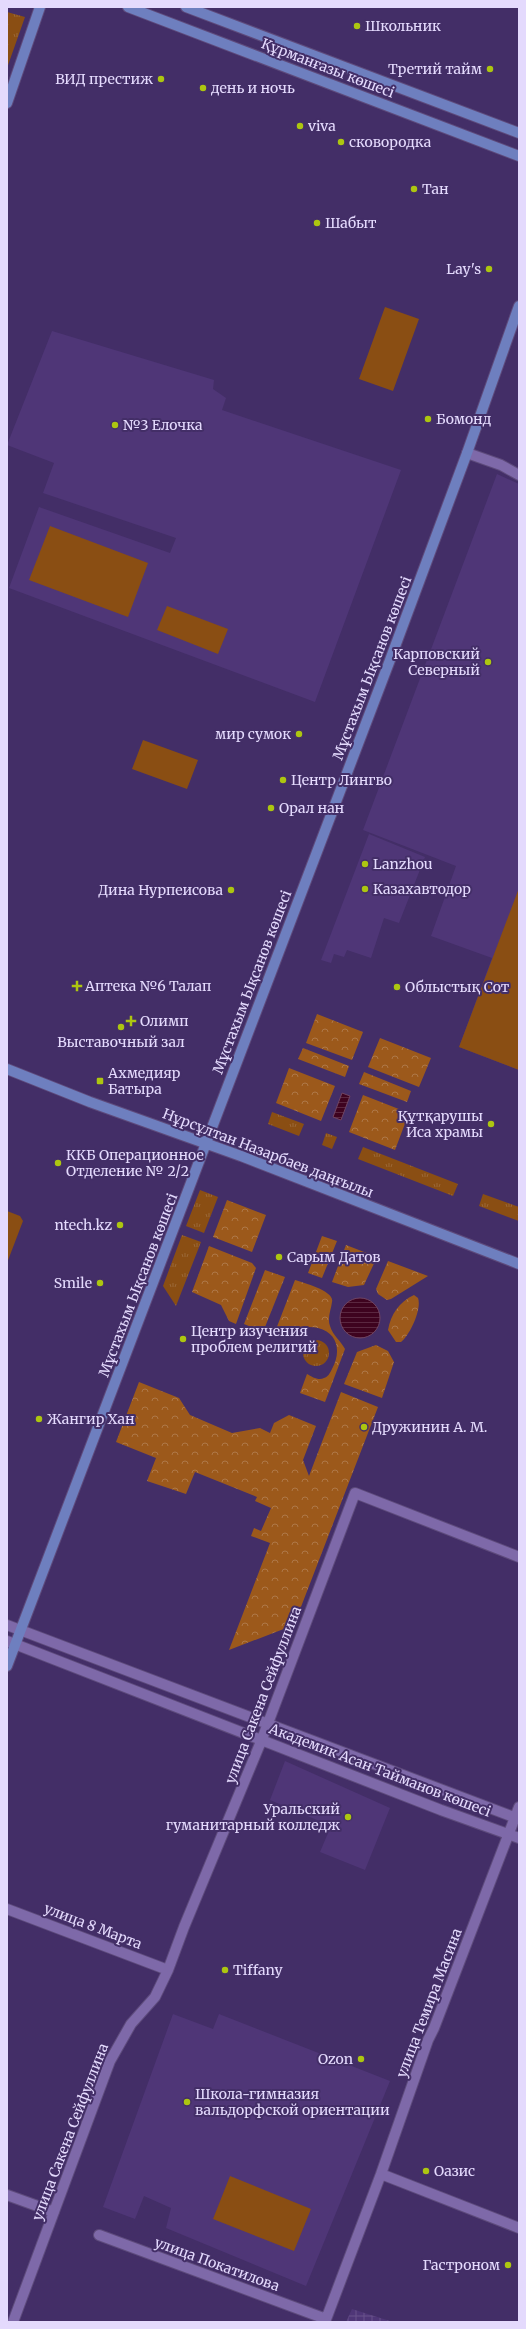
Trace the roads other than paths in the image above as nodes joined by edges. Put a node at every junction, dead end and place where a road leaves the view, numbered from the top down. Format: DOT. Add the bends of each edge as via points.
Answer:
graph roads {
  1 [pos="40,7"];
  2 [pos="128,7"];
  3 [pos="186,7"];
  4 [pos="7,103"];
  5 [pos="519,133"];
  6 [pos="519,156"];
  7 [pos="519,306"];
  8 [pos="467,453"];
  9 [pos="519,475"];
  10 [pos="7,1069"];
  11 [pos="206,1143"];
  12 [pos="519,1264"];
  13 [pos="519,1557"];
  14 [pos="7,1625"];
  15 [pos="21,1630"];
  16 [pos="11,1643"];
  17 [pos="7,1666"];
  18 [pos="268,1725"];
  19 [pos="262,1739"];
  20 [pos="519,1807"];
  21 [pos="517,1818"];
  22 [pos="508,1834"];
  23 [pos="519,1838"];
  24 [pos="7,1909"];
  25 [pos="168,1970"];
  26 [pos="381,2174"];
  27 [pos="7,2195"];
  28 [pos="54,2212"];
  29 [pos="519,2228"];
  30 [pos="99,2235"];
  31 [pos="325,2320"];
  32 [pos="13,2322"];
  1 -- 4 [label="street"];
  2 -- 6 [label="street, Құрманғазы көшесі"];
  3 -- 5 [label="street"];
  7 -- 8 [label="street, Мұстахым Ықсанов көшесі"];
  8 -- 9 [label="street" via="501,465"];
  8 -- 11 [label="street, Мұстахым Ықсанов көшесі"];
  10 -- 11 [label="street, Нұрсұлтан Назарбаев даңғылы" via="90,1102"];
  11 -- 12 [label="street, Нұрсұлтан Назарбаев даңғылы"];
  11 -- 15 [label="street, Мұстахым Ықсанов көшесі"];
  13 -- 18 [label="street, улица Сакена Сейфуллина" via="355,1493"];
  14 -- 15 [label="street, Академик Асан Тайманов көшесі"];
  15 -- 16 [label="street, Мұстахым Ықсанов көшесі"];
  15 -- 18 [label="street, Академик Асан Тайманов көшесі"];
  16 -- 17 [label="street, Мұстахым Ықсанов көшесі"];
  16 -- 19 [label="street, Академик Асан Тайманов көшесі"];
  18 -- 19 [label="street, улица Сакена Сейфуллина"];
  18 -- 21 [label="street, Академик Асан Тайманов көшесі"];
  19 -- 22 [label="street, Академик Асан Тайманов көшесі"];
  19 -- 25 [label="street, улица Сакена Сейфуллина"];
  20 -- 21 [label="street, улица Темира Масина"];
  21 -- 22 [label="street, улица Темира Масина"];
  22 -- 23 [label="street, Академик Асан Тайманов көшесі"];
  22 -- 26 [label="street, улица Темира Масина" via="428,2040"];
  24 -- 25 [label="street, улица 8 Марта"];
  25 -- 28 [label="street, улица Сакена Сейфуллина" via="155,1997 131,2024 110,2061"];
  26 -- 29 [label="street"];
  26 -- 31 [label="street, улица Темира Масина"];
  27 -- 28 [label="street"];
  28 -- 32 [label="street, улица Сакена Сейфуллина"];
  30 -- 31 [label="street, улица Покатилова"];
}
